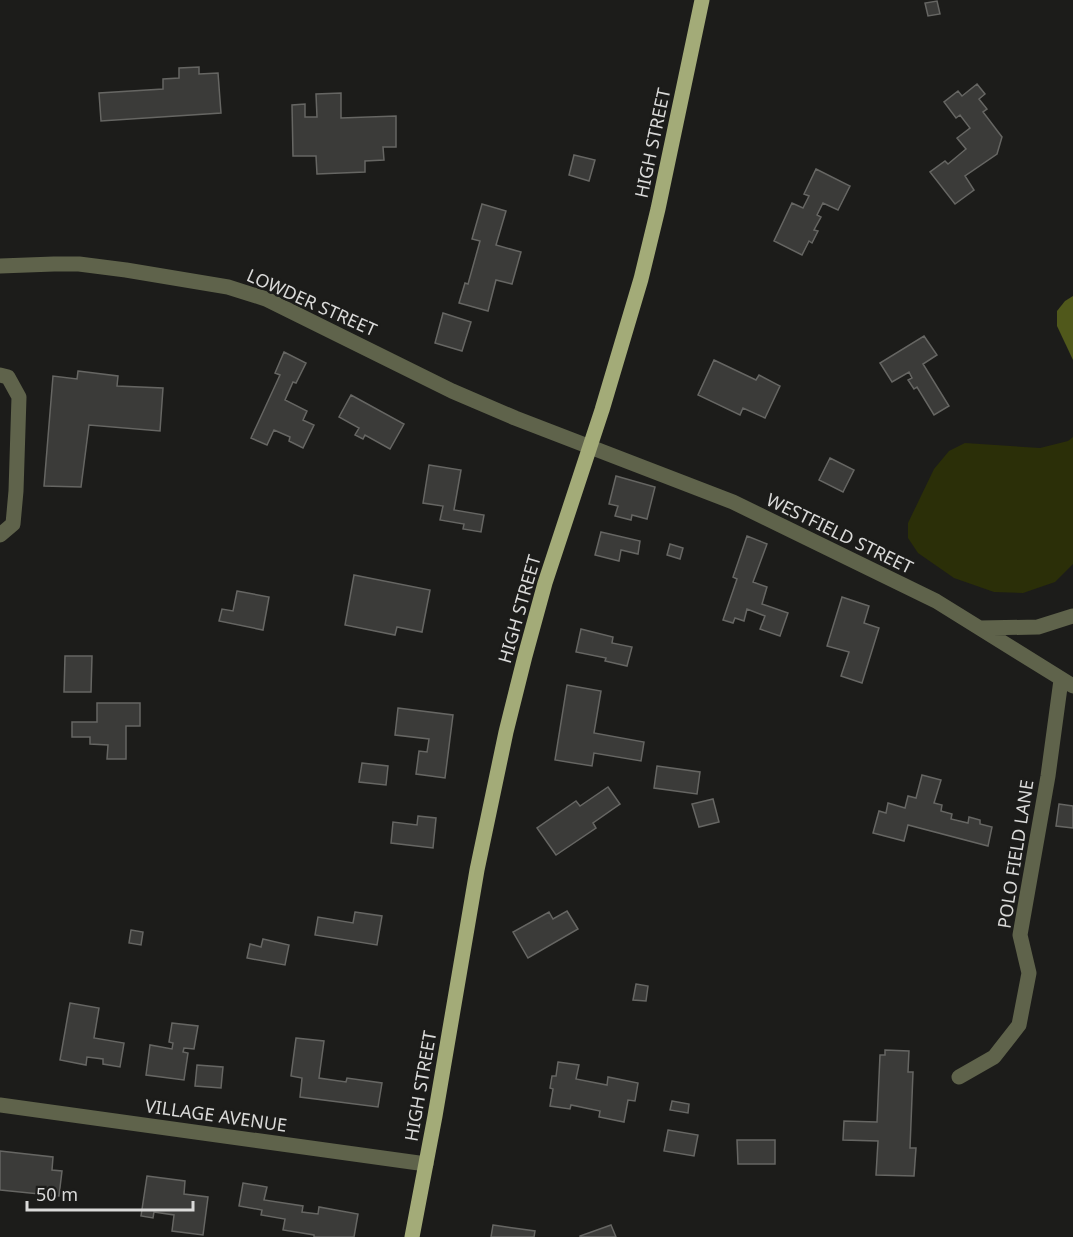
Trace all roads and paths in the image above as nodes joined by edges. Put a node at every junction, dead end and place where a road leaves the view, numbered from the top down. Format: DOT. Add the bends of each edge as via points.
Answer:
graph roads {
  1 [pos="702,0"];
  2 [pos="0,266"];
  3 [pos="0,375"];
  4 [pos="590,446"];
  5 [pos="0,535"];
  6 [pos="1073,616"];
  7 [pos="980,628"];
  8 [pos="1067,683"];
  9 [pos="959,1077"];
  10 [pos="0,1105"];
  11 [pos="426,1164"];
  12 [pos="412,1237"];
  1 -- 4 [label="main road, HIGH STREET" via="649,246"];
  2 -- 4 [label="street, LOWDER STREET" via="79,264 248,292 452,391"];
  3 -- 5 [label="street" via="8,377 19,397 13,524"];
  4 -- 7 [label="street, WESTFIELD STREET" via="734,502 936,601"];
  4 -- 11 [label="main road, HIGH STREET" via="545,584 509,722 477,870"];
  6 -- 7 [label="street" via="1038,627"];
  7 -- 8 [label="street, WESTFIELD STREET"];
  8 -- 9 [label="street, POLO FIELD LANE" via="1020,935 1029,973 1019,1025 994,1057"];
  10 -- 11 [label="street, VILLAGE AVENUE"];
  11 -- 12 [label="main road, HIGH STREET"];
}
